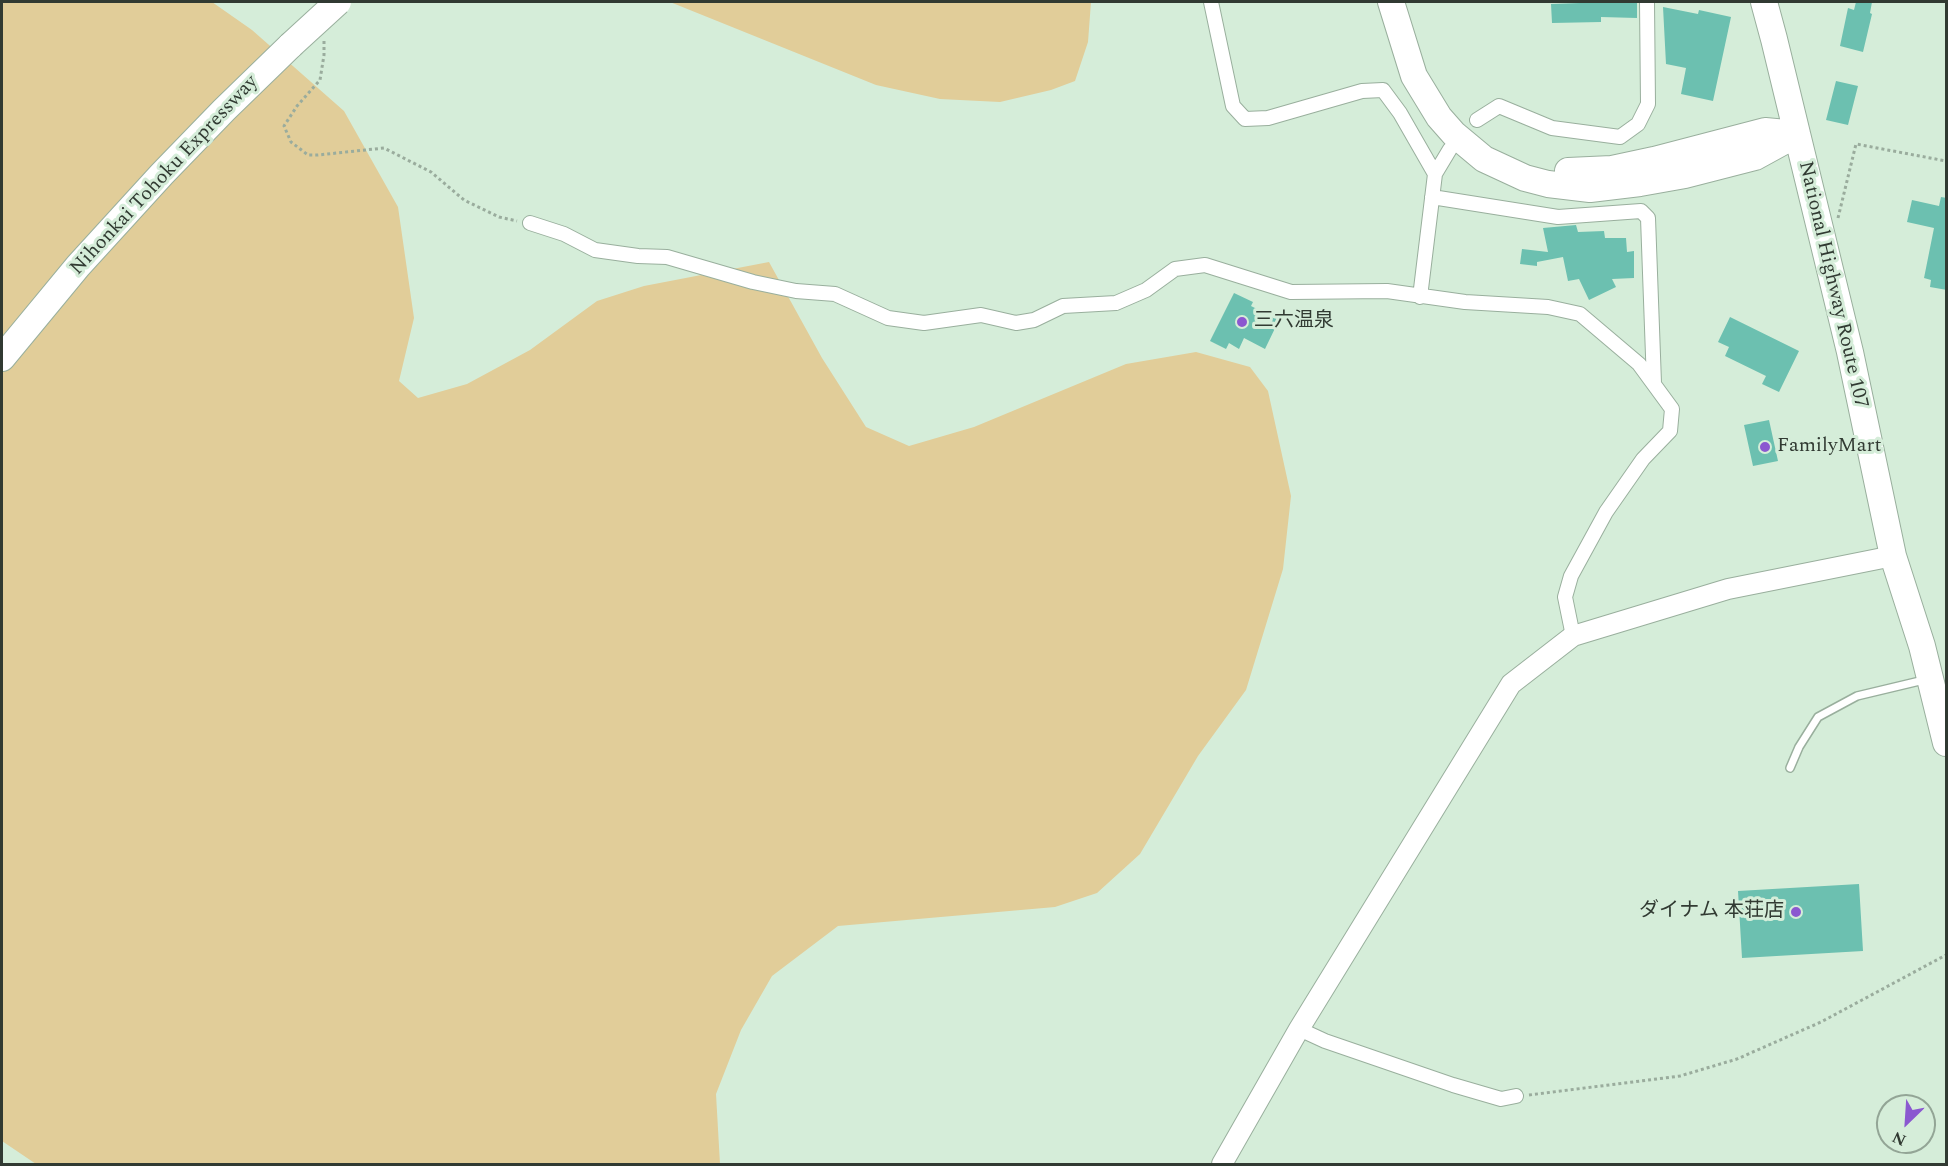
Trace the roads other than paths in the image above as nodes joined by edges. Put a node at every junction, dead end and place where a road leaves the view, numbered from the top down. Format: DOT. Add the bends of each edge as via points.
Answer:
graph roads {
  1 [pos="325,2"];
  2 [pos="339,2"];
  3 [pos="1211,2"];
  4 [pos="1391,2"];
  5 [pos="1407,2"];
  6 [pos="1647,2"];
  7 [pos="1764,2"];
  8 [pos="288,42"];
  9 [pos="1477,120"];
  10 [pos="1797,134"];
  11 [pos="1450,149"];
  12 [pos="1435,174"];
  13 [pos="1432,197"];
  14 [pos="530,223"];
  15 [pos="1420,297"];
  16 [pos="2,344"];
  17 [pos="2,358"];
  18 [pos="1654,384"];
  19 [pos="1893,555"];
  20 [pos="1574,636"];
  21 [pos="1930,679"];
  22 [pos="1947,743"];
  23 [pos="1790,768"];
  24 [pos="1299,1029"];
  25 [pos="1516,1096"];
  26 [pos="1222,1164"];
  1 -- 8 [label="highway, Nihonkai Tohoku Expressway"];
  2 -- 8 [label="highway, Nihonkai Tohoku Expressway, bridge"];
  3 -- 12 [label="street" via="1233,106 1245,119 1268,118 1362,91 1383,90"];
  4 -- 10 [label="highway" via="1414,76 1439,117 1484,159 1525,178 1590,189 1640,183 1755,157"];
  5 -- 10 [label="highway" via="1417,42 1442,97 1478,138 1524,163 1548,170 1612,169 1765,131"];
  6 -- 9 [label="street" via="1648,104 1638,124 1620,137 1552,128 1499,106"];
  7 -- 10 [label="highway, National Highway Route 107"];
  8 -- 16 [label="highway, Nihonkai Tohoku Expressway" via="217,103 154,167"];
  8 -- 17 [label="highway, Nihonkai Tohoku Expressway" via="78,266"];
  10 -- 19 [label="highway, National Highway Route 107" via="1850,352"];
  11 -- 12 [label="street"];
  12 -- 13 [label="street"];
  13 -- 15 [label="street"];
  13 -- 18 [label="street" via="1558,217 1641,211 1648,218"];
  14 -- 15 [label="street" via="595,250 667,257 753,282 835,294 888,318 924,323 981,315 1016,323 1034,320 1063,306 1116,303 1146,290 1174,269 1204,265 1291,292 1387,291"];
  15 -- 18 [label="street" via="1548,307 1580,314 1639,364"];
  18 -- 20 [label="street" via="1672,409 1670,431 1643,459 1606,512 1571,576 1565,597"];
  19 -- 20 [label="street" via="1728,589"];
  19 -- 21 [label="highway, National Highway Route 107"];
  20 -- 24 [label="street" via="1511,684"];
  21 -- 22 [label="highway, National Highway Route 107"];
  21 -- 23 [label="lane" via="1857,696 1818,717"];
  24 -- 25 [label="street" via="1453,1085 1501,1099"];
  24 -- 26 [label="street"];
}
